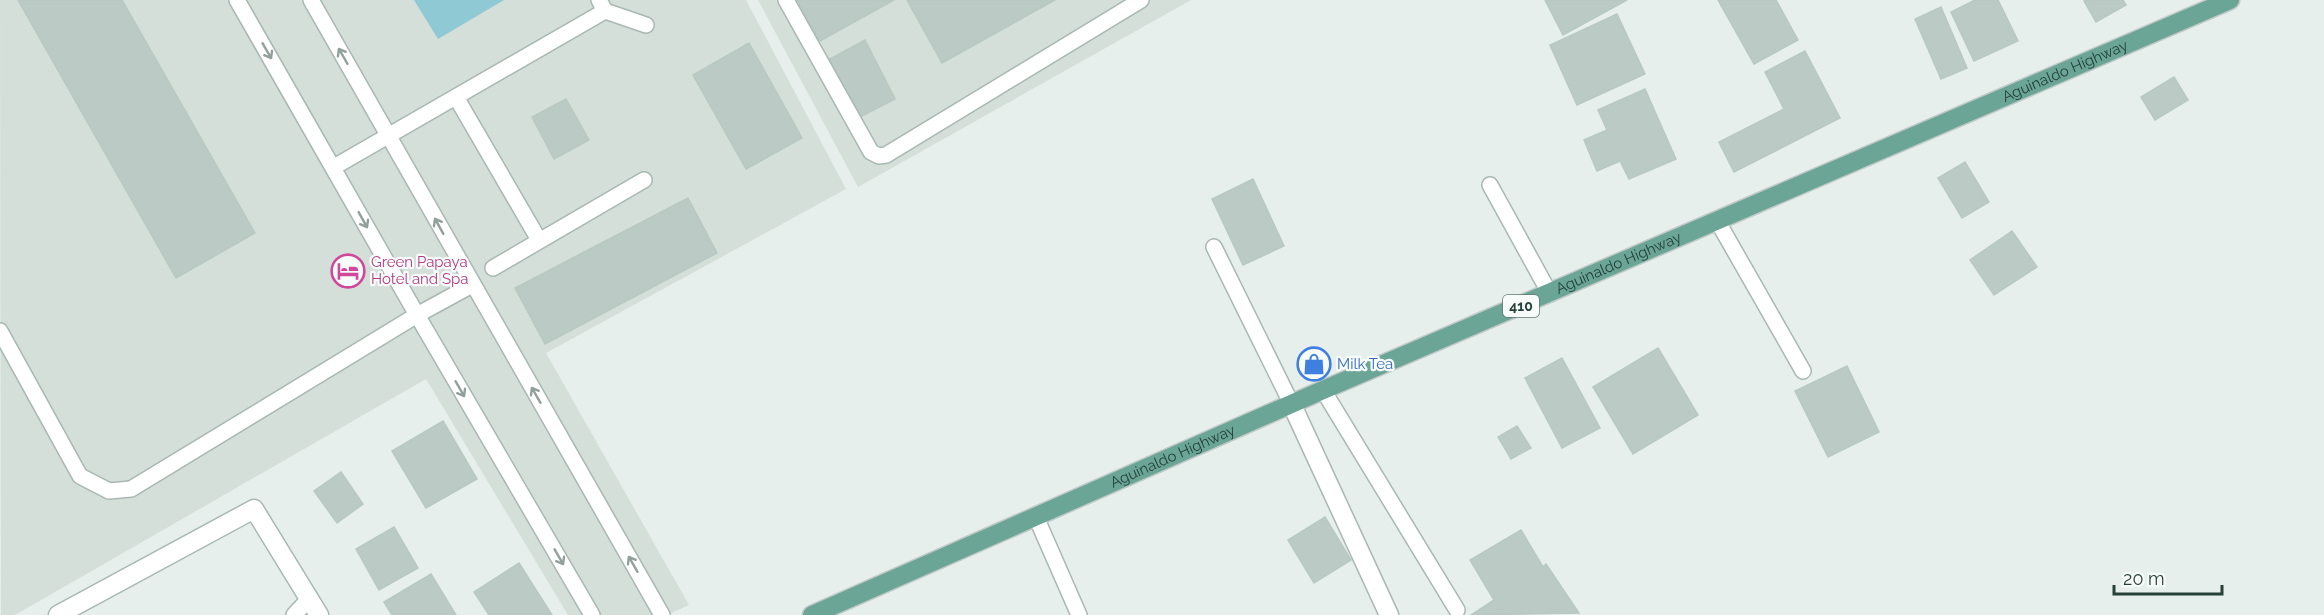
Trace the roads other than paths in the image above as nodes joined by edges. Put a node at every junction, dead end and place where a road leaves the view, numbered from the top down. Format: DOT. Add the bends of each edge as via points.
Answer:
graph roads {
  1 [pos="237,0"];
  2 [pos="311,0"];
  3 [pos="786,0"];
  4 [pos="1141,0"];
  5 [pos="2230,0"];
  6 [pos="602,6"];
  7 [pos="646,25"];
  8 [pos="456,97"];
  9 [pos="388,135"];
  10 [pos="334,167"];
  11 [pos="644,180"];
  12 [pos="1490,185"];
  13 [pos="1718,222"];
  14 [pos="539,240"];
  15 [pos="1214,247"];
  16 [pos="493,268"];
  17 [pos="472,285"];
  18 [pos="1550,294"];
  19 [pos="417,315"];
  20 [pos="0,331"];
  21 [pos="1803,371"];
  22 [pos="1323,390"];
  23 [pos="1292,405"];
  24 [pos="1036,517"];
  25 [pos="309,599"];
  26 [pos="1457,610"];
  27 [pos="825,613"];
  28 [pos="58,615"];
  29 [pos="294,615"];
  30 [pos="319,615"];
  31 [pos="592,615"];
  32 [pos="663,615"];
  33 [pos="1079,615"];
  34 [pos="1389,615"];
  1 -- 10 [label="lane, one-way"];
  9 -- 2 [label="lane, one-way"];
  3 -- 4 [label="lane" via="871,152 879,156"];
  5 -- 13 [label="main road, Aguinaldo Highway / 410"];
  6 -- 7 [label="lane"];
  6 -- 8 [label="lane"];
  8 -- 9 [label="lane"];
  8 -- 14 [label="lane"];
  9 -- 10 [label="lane"];
  17 -- 9 [label="lane, one-way"];
  10 -- 19 [label="lane, one-way"];
  11 -- 14 [label="lane"];
  12 -- 18 [label="lane"];
  13 -- 18 [label="main road, Aguinaldo Highway / 410"];
  13 -- 21 [label="lane"];
  14 -- 16 [label="lane"];
  15 -- 23 [label="lane"];
  17 -- 19 [label="lane"];
  32 -- 17 [label="lane, one-way"];
  18 -- 22 [label="main road, Aguinaldo Highway / 410"];
  19 -- 20 [label="lane" via="131,489 109,491 80,476"];
  19 -- 31 [label="lane, one-way"];
  22 -- 23 [label="main road, Aguinaldo Highway / 410"];
  22 -- 26 [label="lane"];
  23 -- 24 [label="main road, Aguinaldo Highway / 410"];
  23 -- 34 [label="street"];
  24 -- 27 [label="main road, Aguinaldo Highway / 410"];
  24 -- 33 [label="lane"];
  25 -- 28 [label="street" via="254,509"];
  25 -- 29 [label="lane"];
  25 -- 30 [label="street"];
}
